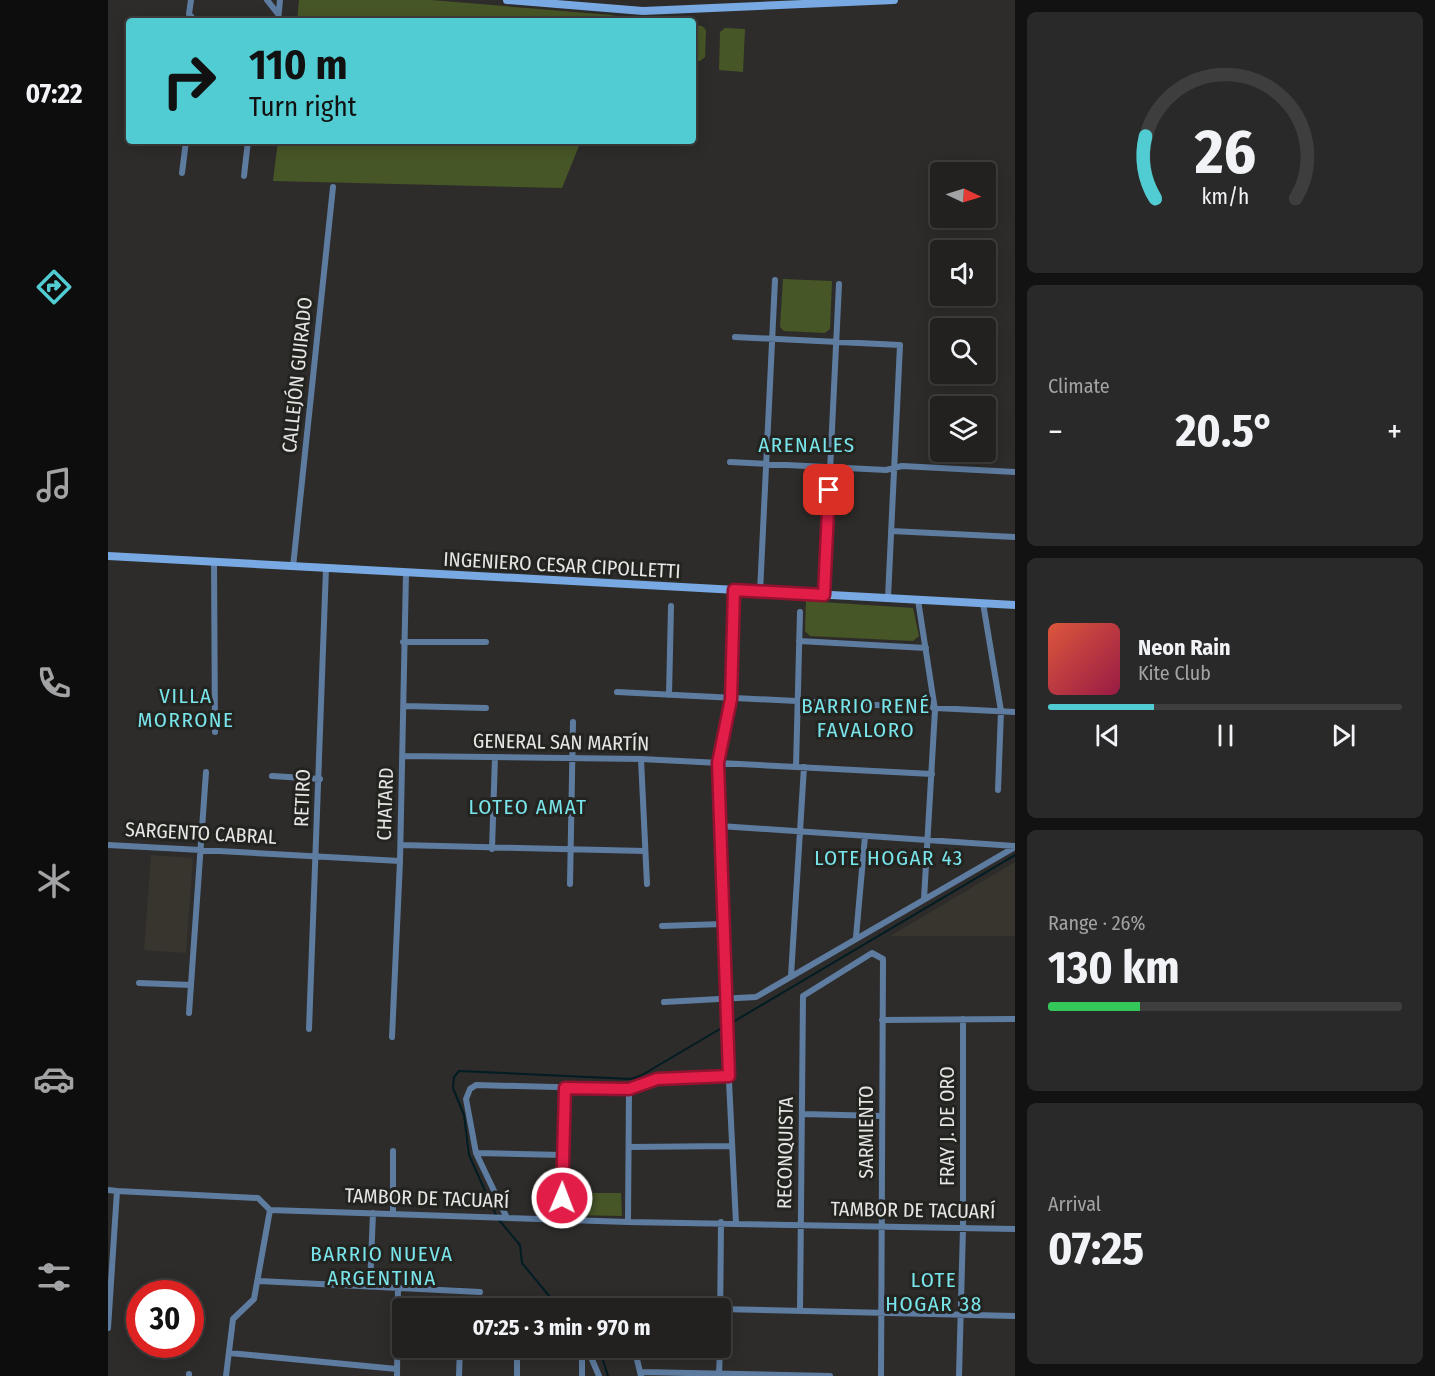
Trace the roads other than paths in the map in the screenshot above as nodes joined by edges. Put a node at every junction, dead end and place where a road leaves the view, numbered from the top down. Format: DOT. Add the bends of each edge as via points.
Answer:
graph roads {
  1 [pos="190,0"];
  2 [pos="267,0"];
  3 [pos="280,0"];
  4 [pos="507,0"];
  5 [pos="894,0"];
  6 [pos="687,4"];
  7 [pos="192,18"];
  8 [pos="278,18"];
  9 [pos="186,144"];
  10 [pos="248,144"];
  11 [pos="182,172"];
  12 [pos="244,176"];
  13 [pos="333,187"];
  14 [pos="775,280"];
  15 [pos="839,284"];
  16 [pos="735,337"];
  17 [pos="772,338"];
  18 [pos="836,342"];
  19 [pos="730,462"];
  20 [pos="766,464"];
  21 [pos="830,467"];
  22 [pos="894,468"];
  23 [pos="1015,472"];
  24 [pos="891,531"];
  25 [pos="1015,537"];
  26 [pos="108,556"];
  27 [pos="214,562"];
  28 [pos="293,567"];
  29 [pos="326,568"];
  30 [pos="406,573"];
  31 [pos="734,590"];
  32 [pos="760,592"];
  33 [pos="824,595"];
  34 [pos="888,598"];
  35 [pos="918,600"];
  36 [pos="983,603"];
  37 [pos="1015,605"];
  38 [pos="671,606"];
  39 [pos="800,612"];
  40 [pos="799,641"];
  41 [pos="403,642"];
  42 [pos="486,642"];
  43 [pos="926,648"];
  44 [pos="617,692"];
  45 [pos="669,695"];
  46 [pos="731,699"];
  47 [pos="797,703"];
  48 [pos="405,706"];
  49 [pos="486,708"];
  50 [pos="935,710"];
  51 [pos="1001,711"];
  52 [pos="1015,712"];
  53 [pos="573,722"];
  54 [pos="215,732"];
  55 [pos="403,756"];
  56 [pos="495,757"];
  57 [pos="573,757"];
  58 [pos="641,759"];
  59 [pos="718,763"];
  60 [pos="800,767"];
  61 [pos="206,772"];
  62 [pos="932,774"];
  63 [pos="272,776"];
  64 [pos="320,779"];
  65 [pos="998,790"];
  66 [pos="720,826"];
  67 [pos="800,831"];
  68 [pos="865,836"];
  69 [pos="928,840"];
  70 [pos="108,845"];
  71 [pos="400,845"];
  72 [pos="1015,846"];
  73 [pos="492,849"];
  74 [pos="201,850"];
  75 [pos="571,850"];
  76 [pos="645,851"];
  77 [pos="316,856"];
  78 [pos="400,861"];
  79 [pos="570,884"];
  80 [pos="647,884"];
  81 [pos="924,899"];
  82 [pos="723,924"];
  83 [pos="662,926"];
  84 [pos="856,938"];
  85 [pos="791,976"];
  86 [pos="139,983"];
  87 [pos="191,985"];
  88 [pos="803,996"];
  89 [pos="725,1000"];
  90 [pos="664,1002"];
  91 [pos="189,1012"];
  92 [pos="963,1019"];
  93 [pos="1015,1019"];
  94 [pos="882,1020"];
  95 [pos="309,1029"];
  96 [pos="393,1037"];
  97 [pos="729,1076"];
  98 [pos="565,1088"];
  99 [pos="629,1089"];
  100 [pos="802,1114"];
  101 [pos="882,1116"];
  102 [pos="732,1146"];
  103 [pos="629,1147"];
  104 [pos="393,1151"];
  105 [pos="476,1153"];
  106 [pos="563,1155"];
  107 [pos="108,1190"];
  108 [pos="117,1191"];
  109 [pos="270,1210"];
  110 [pos="373,1213"];
  111 [pos="393,1214"];
  112 [pos="504,1217"];
  113 [pos="562,1219"];
  114 [pos="628,1222"];
  115 [pos="721,1222"];
  116 [pos="736,1223"];
  117 [pos="801,1224"];
  118 [pos="882,1226"];
  119 [pos="963,1228"];
  120 [pos="1015,1229"];
  121 [pos="110,1275"];
  122 [pos="259,1281"];
  123 [pos="370,1287"];
  124 [pos="398,1288"];
  125 [pos="480,1292"];
  126 [pos="720,1298"];
  127 [pos="731,1309"];
  128 [pos="800,1311"];
  129 [pos="881,1313"];
  130 [pos="961,1314"];
  131 [pos="1015,1316"];
  132 [pos="108,1328"];
  133 [pos="229,1353"];
  134 [pos="460,1358"];
  135 [pos="517,1358"];
  136 [pos="582,1358"];
  137 [pos="591,1358"];
  138 [pos="636,1358"];
  139 [pos="720,1358"];
  140 [pos="397,1372"];
  141 [pos="640,1374"];
  142 [pos="719,1375"];
  143 [pos="226,1376"];
  144 [pos="459,1376"];
  145 [pos="517,1376"];
  146 [pos="582,1376"];
  147 [pos="599,1376"];
  148 [pos="830,1376"];
  149 [pos="880,1376"];
  150 [pos="959,1376"];
  1 -- 7 [label="street"];
  2 -- 8 [label="street"];
  3 -- 8 [label="street"];
  4 -- 6 [label="street" via="628,10"];
  5 -- 6 [label="street"];
  9 -- 11 [label="street"];
  10 -- 12 [label="street"];
  13 -- 28 [label="street, CALLEJÓN GUIRADO"];
  14 -- 17 [label="street"];
  15 -- 18 [label="street"];
  16 -- 17 [label="street"];
  17 -- 18 [label="street"];
  17 -- 20 [label="street"];
  18 -- 21 [label="street"];
  18 -- 22 [label="street" via="900,345"];
  19 -- 20 [label="street"];
  20 -- 21 [label="street"];
  20 -- 32 [label="street"];
  21 -- 22 [label="street"];
  21 -- 33 [label="street"];
  22 -- 23 [label="street"];
  22 -- 24 [label="street"];
  24 -- 25 [label="street"];
  24 -- 34 [label="street"];
  26 -- 27 [label="street, INGENIERO CESAR CIPOLLETTI"];
  27 -- 28 [label="street, INGENIERO CESAR CIPOLLETTI"];
  27 -- 54 [label="street"];
  28 -- 29 [label="street, INGENIERO CESAR CIPOLLETTI"];
  29 -- 30 [label="street, INGENIERO CESAR CIPOLLETTI"];
  29 -- 64 [label="street, RETIRO"];
  30 -- 31 [label="street, INGENIERO CESAR CIPOLLETTI"];
  30 -- 41 [label="street, CHATARD"];
  31 -- 32 [label="street, INGENIERO CESAR CIPOLLETTI"];
  31 -- 46 [label="street"];
  32 -- 33 [label="street, INGENIERO CESAR CIPOLLETTI"];
  33 -- 34 [label="street, INGENIERO CESAR CIPOLLETTI"];
  34 -- 35 [label="street, INGENIERO CESAR CIPOLLETTI"];
  35 -- 36 [label="street, INGENIERO CESAR CIPOLLETTI"];
  35 -- 43 [label="street"];
  36 -- 37 [label="street, INGENIERO CESAR CIPOLLETTI"];
  36 -- 51 [label="street"];
  38 -- 45 [label="street"];
  39 -- 40 [label="street"];
  40 -- 43 [label="street"];
  40 -- 47 [label="street"];
  41 -- 42 [label="street"];
  41 -- 48 [label="street, CHATARD"];
  43 -- 50 [label="street"];
  44 -- 45 [label="street"];
  45 -- 46 [label="street"];
  46 -- 47 [label="street"];
  46 -- 59 [label="street"];
  47 -- 50 [label="street"];
  47 -- 60 [label="street"];
  48 -- 49 [label="street"];
  48 -- 55 [label="street, CHATARD"];
  50 -- 51 [label="street"];
  50 -- 62 [label="street"];
  51 -- 52 [label="street"];
  51 -- 65 [label="street"];
  53 -- 57 [label="street"];
  55 -- 56 [label="street, GENERAL SAN MARTÍN"];
  55 -- 71 [label="street, CHATARD"];
  56 -- 57 [label="street, GENERAL SAN MARTÍN"];
  56 -- 73 [label="street"];
  57 -- 58 [label="street, GENERAL SAN MARTÍN"];
  57 -- 75 [label="street"];
  58 -- 59 [label="street, GENERAL SAN MARTÍN"];
  58 -- 76 [label="street"];
  59 -- 60 [label="street, GENERAL SAN MARTÍN"];
  59 -- 66 [label="street"];
  60 -- 62 [label="street, GENERAL SAN MARTÍN"];
  60 -- 67 [label="street"];
  61 -- 74 [label="street"];
  62 -- 69 [label="street"];
  63 -- 64 [label="street"];
  64 -- 77 [label="street, RETIRO"];
  66 -- 67 [label="street"];
  66 -- 82 [label="street"];
  67 -- 68 [label="street"];
  67 -- 85 [label="street"];
  68 -- 69 [label="street"];
  68 -- 84 [label="street"];
  69 -- 72 [label="street"];
  69 -- 81 [label="street"];
  70 -- 74 [label="street, SARGENTO CABRAL"];
  71 -- 73 [label="street"];
  71 -- 78 [label="street, CHATARD"];
  72 -- 81 [label="street"];
  73 -- 75 [label="street"];
  74 -- 77 [label="street, SARGENTO CABRAL"];
  74 -- 87 [label="street"];
  75 -- 76 [label="street"];
  75 -- 79 [label="street"];
  76 -- 80 [label="street"];
  77 -- 78 [label="street, SARGENTO CABRAL"];
  77 -- 95 [label="street, RETIRO"];
  78 -- 96 [label="street, CHATARD"];
  81 -- 84 [label="street"];
  82 -- 83 [label="street"];
  82 -- 89 [label="street"];
  84 -- 85 [label="street"];
  85 -- 89 [label="street" via="756,997"];
  86 -- 87 [label="street"];
  87 -- 91 [label="street"];
  88 -- 94 [label="street, SARMIENTO" via="872,953 883,959"];
  88 -- 100 [label="street, RECONQUISTA"];
  89 -- 90 [label="street"];
  89 -- 97 [label="street"];
  92 -- 93 [label="street"];
  92 -- 94 [label="street"];
  92 -- 119 [label="street, FRAY J. DE ORO"];
  94 -- 101 [label="street, SARMIENTO"];
  97 -- 99 [label="street" via="657,1079"];
  97 -- 102 [label="street"];
  98 -- 99 [label="street"];
  98 -- 105 [label="street" via="476,1085 470,1089 466,1099"];
  98 -- 106 [label="street"];
  99 -- 103 [label="street"];
  100 -- 101 [label="street"];
  100 -- 117 [label="street, RECONQUISTA"];
  101 -- 118 [label="street, SARMIENTO"];
  102 -- 103 [label="street"];
  102 -- 116 [label="street"];
  103 -- 114 [label="street"];
  104 -- 111 [label="street"];
  105 -- 106 [label="street"];
  105 -- 112 [label="street"];
  106 -- 113 [label="street"];
  107 -- 108 [label="street"];
  108 -- 109 [label="street" via="258,1198"];
  108 -- 121 [label="street"];
  109 -- 110 [label="street, TAMBOR DE TACUARÍ"];
  109 -- 122 [label="street"];
  110 -- 111 [label="street, TAMBOR DE TACUARÍ"];
  110 -- 123 [label="street"];
  111 -- 112 [label="street, TAMBOR DE TACUARÍ"];
  112 -- 113 [label="street, TAMBOR DE TACUARÍ"];
  113 -- 114 [label="street, TAMBOR DE TACUARÍ"];
  114 -- 115 [label="street, TAMBOR DE TACUARÍ"];
  115 -- 116 [label="street, TAMBOR DE TACUARÍ"];
  115 -- 126 [label="street"];
  116 -- 117 [label="street, TAMBOR DE TACUARÍ"];
  117 -- 118 [label="street, TAMBOR DE TACUARÍ"];
  117 -- 128 [label="street, RECONQUISTA"];
  118 -- 119 [label="street, TAMBOR DE TACUARÍ"];
  118 -- 129 [label="street, SARMIENTO"];
  119 -- 120 [label="street, TAMBOR DE TACUARÍ"];
  119 -- 130 [label="street, FRAY J. DE ORO"];
  121 -- 132 [label="street"];
  122 -- 123 [label="street"];
  122 -- 133 [label="street" via="254,1299 233,1319"];
  123 -- 124 [label="street"];
  124 -- 125 [label="street"];
  124 -- 140 [label="street"];
  127 -- 128 [label="street"];
  128 -- 129 [label="street"];
  129 -- 130 [label="street"];
  129 -- 149 [label="street, SARMIENTO"];
  130 -- 131 [label="street"];
  130 -- 150 [label="street, FRAY J. DE ORO"];
  133 -- 140 [label="street"];
  133 -- 143 [label="street"];
  134 -- 144 [label="street"];
  135 -- 145 [label="street"];
  136 -- 146 [label="street"];
  137 -- 147 [label="street"];
  138 -- 141 [label="street"];
  139 -- 142 [label="street"];
  141 -- 142 [label="street"];
  142 -- 148 [label="street"];
}
